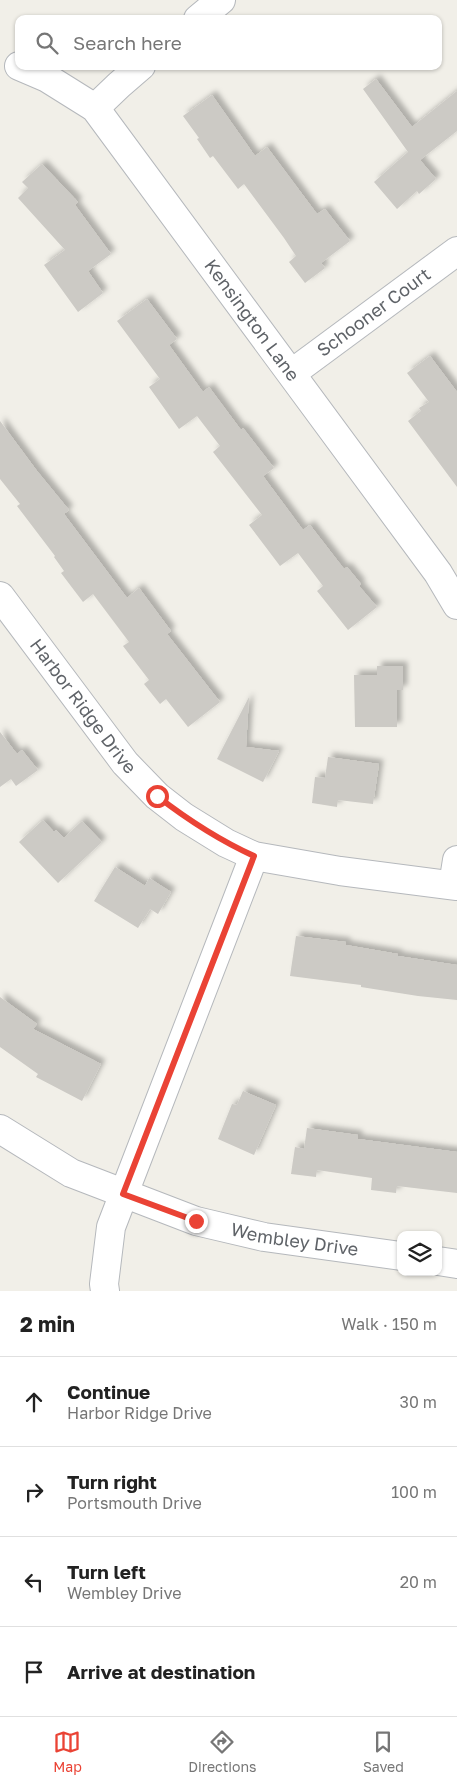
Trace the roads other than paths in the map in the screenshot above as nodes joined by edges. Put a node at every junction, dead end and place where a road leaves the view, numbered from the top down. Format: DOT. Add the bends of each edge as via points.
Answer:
graph roads {
  1 [pos="221,0"];
  2 [pos="203,15"];
  3 [pos="0,60"];
  4 [pos="15,65"];
  5 [pos="28,70"];
  6 [pos="136,70"];
  7 [pos="95,108"];
  8 [pos="457,251"];
  9 [pos="292,373"];
  10 [pos="0,596"];
  11 [pos="457,605"];
  12 [pos="254,856"];
  13 [pos="456,877"];
  14 [pos="0,1129"];
  15 [pos="123,1194"];
  16 [pos="397,1255"];
  17 [pos="442,1262"];
  18 [pos="457,1264"];
  19 [pos="105,1291"];
  1 -- 2 [label="street"];
  3 -- 4 [label="street, Kensington Lane"];
  5 -- 7 [label="street, Kensington Lane"];
  6 -- 7 [label="street"];
  7 -- 9 [label="street, Kensington Lane"];
  8 -- 9 [label="street, Schooner Court"];
  9 -- 11 [label="street, Kensington Lane" via="438,573"];
  10 -- 12 [label="street, Harbor Ridge Drive" via="125,763 151,790 184,817"];
  12 -- 13 [label="street, Harbor Ridge Drive" via="340,871"];
  12 -- 15 [label="street"];
  14 -- 15 [label="street, Wembley Drive" via="71,1173"];
  15 -- 16 [label="street, Wembley Drive" via="196,1221 264,1238"];
  15 -- 19 [label="street" via="111,1227"];
  17 -- 18 [label="street"];
}
